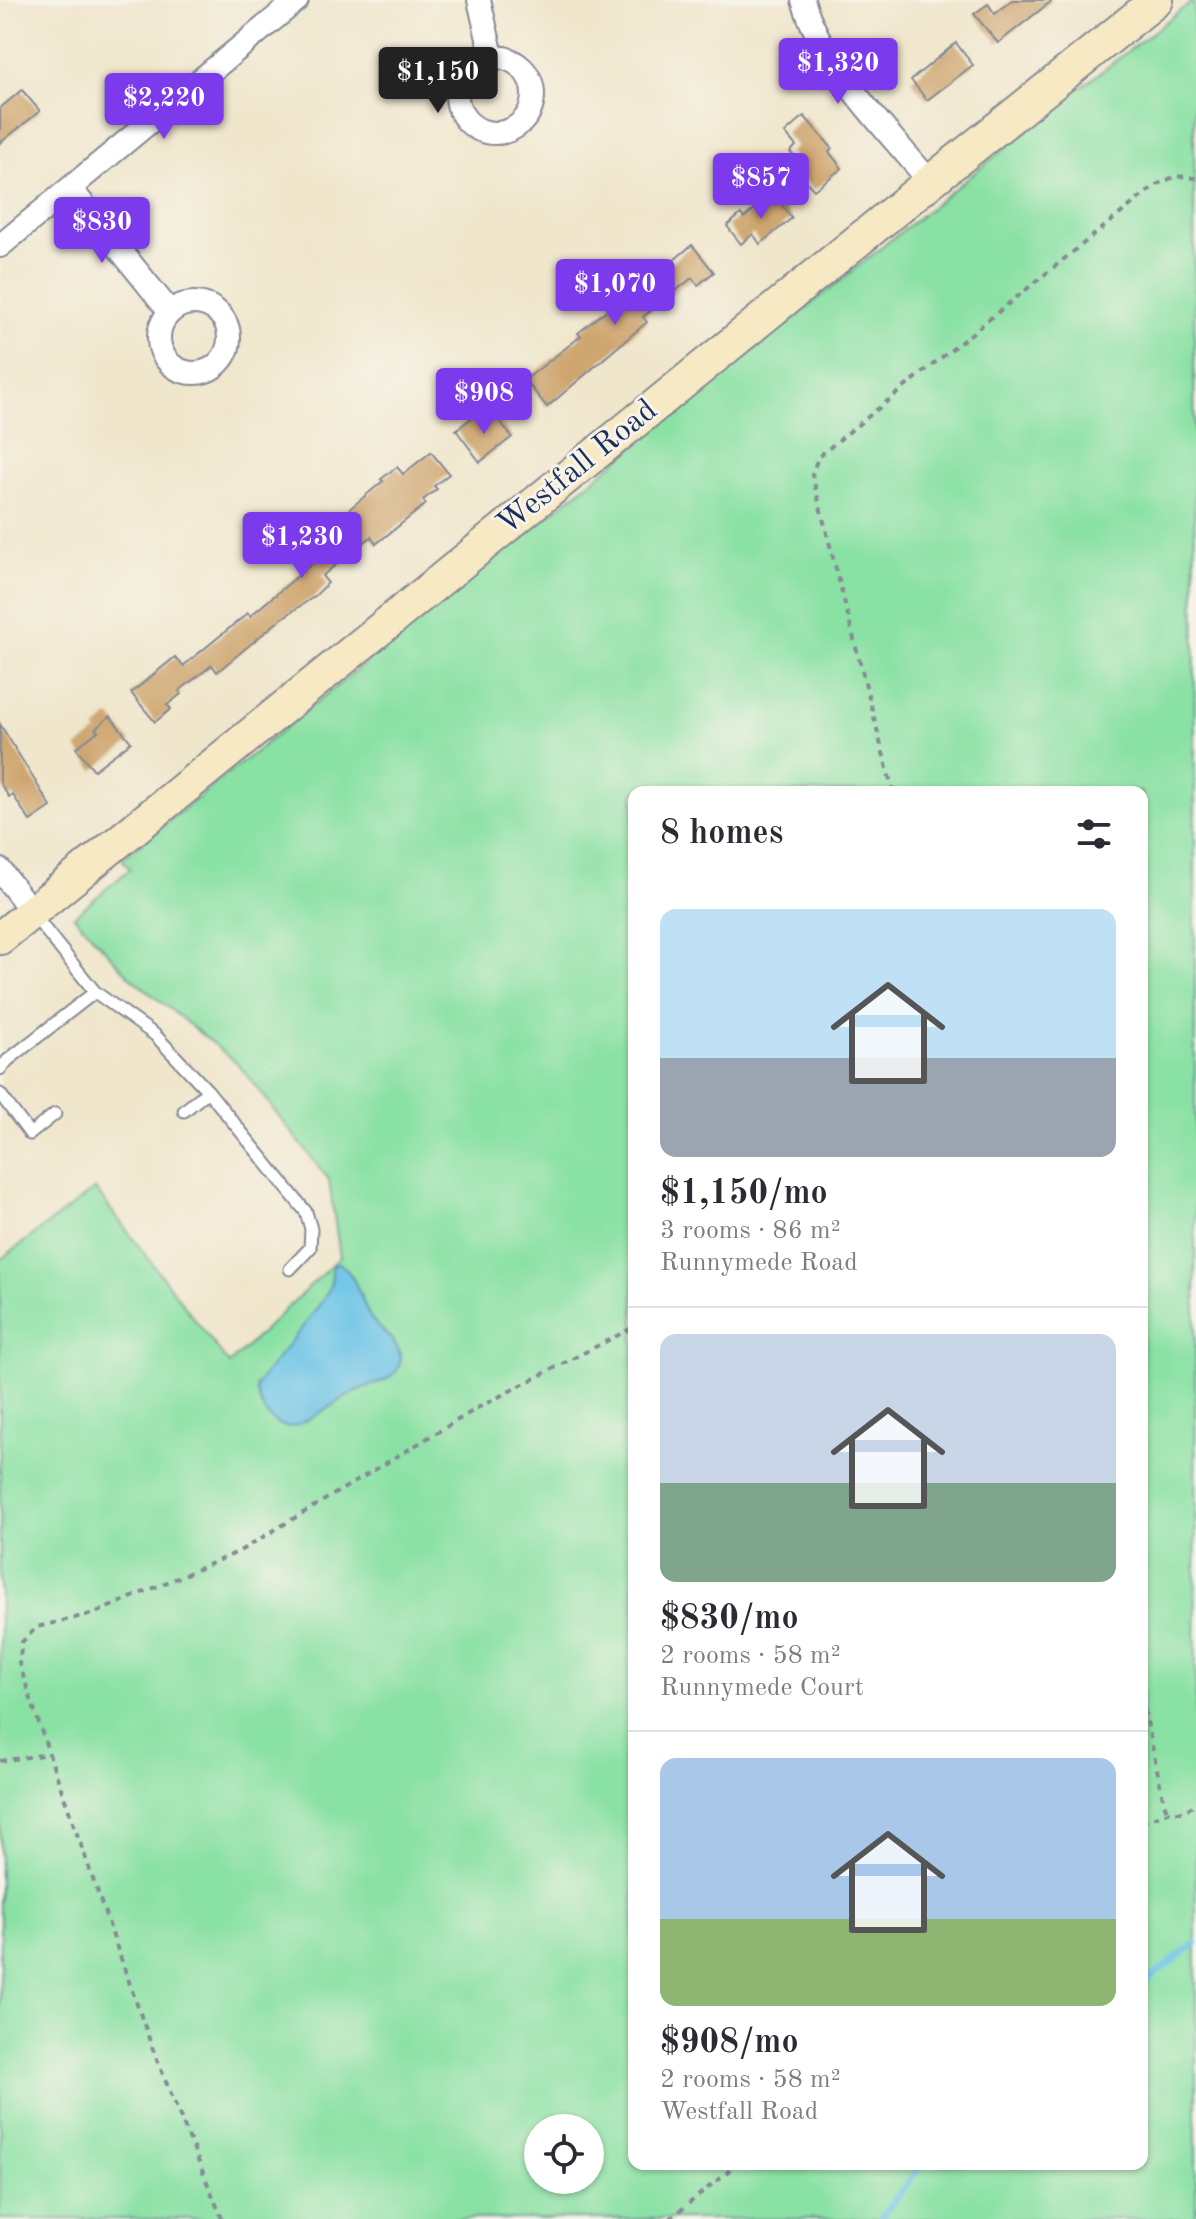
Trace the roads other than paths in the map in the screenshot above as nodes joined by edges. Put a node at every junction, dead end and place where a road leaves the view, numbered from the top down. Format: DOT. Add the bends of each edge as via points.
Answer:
graph roads {
  1 [pos="297,0"];
  2 [pos="479,0"];
  3 [pos="803,0"];
  4 [pos="1157,0"];
  5 [pos="492,56"];
  6 [pos="930,182"];
  7 [pos="71,189"];
  8 [pos="0,246"];
  9 [pos="170,312"];
  10 [pos="0,870"];
  11 [pos="32,912"];
  12 [pos="0,938"];
  13 [pos="95,992"];
  14 [pos="0,1069"];
  15 [pos="208,1091"];
  16 [pos="0,1094"];
  17 [pos="184,1111"];
  18 [pos="55,1114"];
  19 [pos="290,1269"];
  1 -- 7 [label="street"];
  2 -- 5 [label="street"];
  3 -- 6 [label="street" via="830,59"];
  4 -- 6 [label="street, Westfall Road"];
  6 -- 11 [label="street, Westfall Road"];
  7 -- 8 [label="street"];
  7 -- 9 [label="street"];
  10 -- 11 [label="street"];
  11 -- 12 [label="street, Westfall Road"];
  11 -- 13 [label="lane"];
  13 -- 14 [label="lane"];
  13 -- 15 [label="lane" via="155,1035"];
  15 -- 17 [label="lane"];
  15 -- 19 [label="lane" via="306,1212 310,1248"];
  16 -- 18 [label="lane" via="30,1134"];
}
